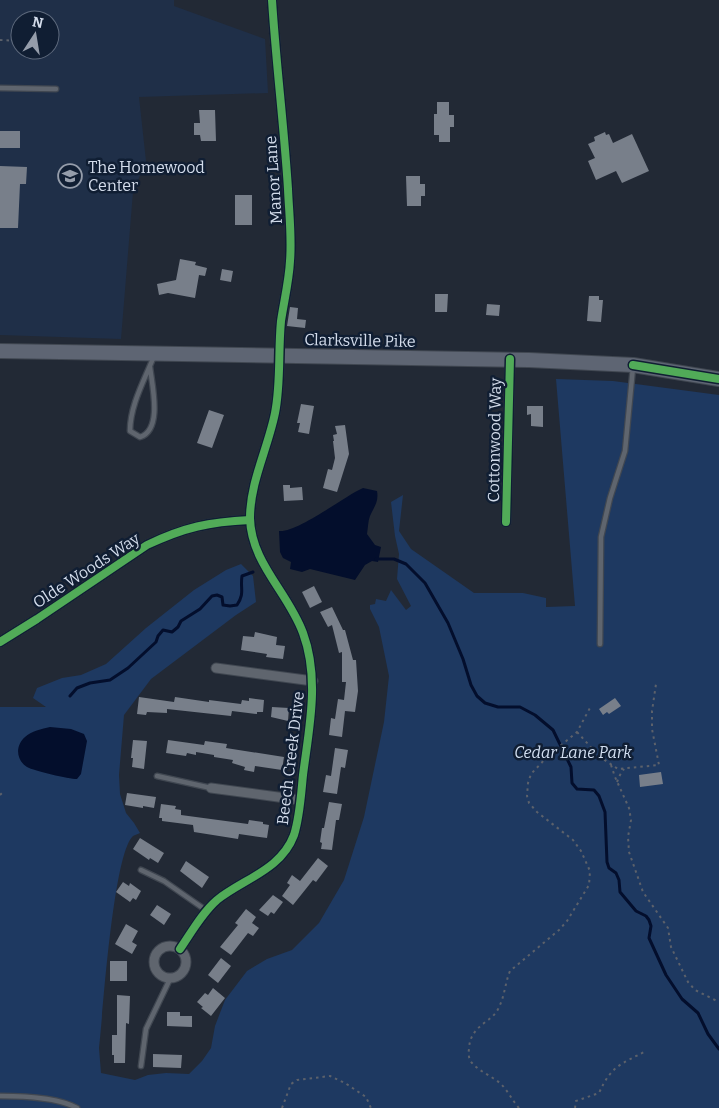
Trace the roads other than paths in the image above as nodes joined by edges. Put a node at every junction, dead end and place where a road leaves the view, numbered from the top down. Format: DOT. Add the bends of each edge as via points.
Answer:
graph roads {
  1 [pos="272,0"];
  2 [pos="0,88"];
  3 [pos="56,89"];
  4 [pos="0,351"];
  5 [pos="280,357"];
  6 [pos="510,359"];
  7 [pos="152,361"];
  8 [pos="633,365"];
  9 [pos="719,379"];
  10 [pos="250,520"];
  11 [pos="506,522"];
  12 [pos="0,642"];
  13 [pos="600,644"];
  14 [pos="216,668"];
  15 [pos="313,681"];
  16 [pos="157,776"];
  17 [pos="211,788"];
  18 [pos="300,800"];
  19 [pos="141,870"];
  20 [pos="207,911"];
  21 [pos="180,949"];
  22 [pos="170,979"];
  23 [pos="142,1066"];
  24 [pos="0,1096"];
  25 [pos="77,1108"];
  1 -- 5 [label="street, Manor Lane" via="292,241 281,322"];
  2 -- 3 [label="lane"];
  4 -- 7 [label="main road, Clarksville Pike"];
  5 -- 6 [label="main road, Clarksville Pike"];
  5 -- 7 [label="main road, Clarksville Pike"];
  5 -- 10 [label="street, Beech Creek Drive" via="275,410 254,489"];
  6 -- 8 [label="main road, Clarksville Pike"];
  6 -- 11 [label="street, Cottonwood Way"];
  7 -- 7 [label="lane" via="130,423 130,431 140,438 151,431 153,422"];
  8 -- 9 [label="main road, Clarksville Pike"];
  8 -- 13 [label="lane" via="625,451 601,537"];
  10 -- 12 [label="street, Olde Woods Way" via="198,525 156,541"];
  10 -- 15 [label="street, Beech Creek Drive" via="262,563 303,633"];
  14 -- 15 [label="street, Beech Creek Drive"];
  15 -- 18 [label="street, Beech Creek Drive"];
  16 -- 17 [label="lane"];
  17 -- 18 [label="street, Beech Creek Drive"];
  18 -- 20 [label="street, Beech Creek Drive" via="293,838 279,858 216,901"];
  19 -- 20 [label="lane" via="164,880"];
  20 -- 21 [label="street, Beech Creek Drive"];
  21 -- 22 [label="street" via="186,958 185,968"];
  21 -- 22 [label="street" via="164,947 154,959 155,970"];
  22 -- 23 [label="lane" via="146,1029"];
  24 -- 25 [label="lane" via="22,1096"];
}
